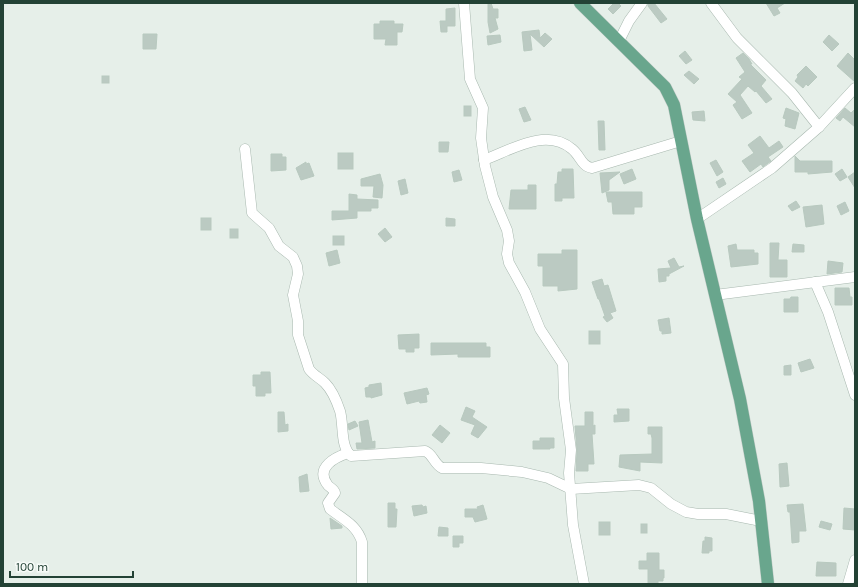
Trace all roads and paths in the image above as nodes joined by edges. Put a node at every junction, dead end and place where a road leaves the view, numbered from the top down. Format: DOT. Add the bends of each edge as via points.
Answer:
graph roads {
  1 [pos="464,3"];
  2 [pos="580,3"];
  3 [pos="642,3"];
  4 [pos="711,3"];
  5 [pos="619,41"];
  6 [pos="855,88"];
  7 [pos="819,127"];
  8 [pos="681,141"];
  9 [pos="245,149"];
  10 [pos="484,160"];
  11 [pos="697,219"];
  12 [pos="855,277"];
  13 [pos="815,282"];
  14 [pos="715,295"];
  15 [pos="855,395"];
  16 [pos="348,453"];
  17 [pos="571,489"];
  18 [pos="761,521"];
  19 [pos="855,560"];
  20 [pos="362,584"];
  21 [pos="584,584"];
  22 [pos="768,584"];
  23 [pos="848,584"];
  1 -- 10 [label="street" via="470,78 483,108 481,138"];
  2 -- 5 [label="main road"];
  3 -- 5 [label="street"];
  4 -- 7 [label="street" via="737,38 792,93"];
  5 -- 8 [label="main road" via="665,87 674,105"];
  6 -- 7 [label="street"];
  7 -- 11 [label="street" via="772,168"];
  8 -- 10 [label="street" via="592,168 584,164 566,144 544,139"];
  8 -- 11 [label="main road"];
  9 -- 16 [label="street" via="252,213 269,228 279,246 293,257 297,266 298,274 293,295 298,335 309,369 327,384 336,399"];
  10 -- 17 [label="street" via="493,196 507,230 507,254 510,263 540,329 563,364 564,398 571,450"];
  11 -- 14 [label="main road"];
  12 -- 13 [label="street"];
  13 -- 14 [label="street"];
  13 -- 15 [label="street" via="828,312"];
  14 -- 18 [label="main road" via="740,399"];
  16 -- 17 [label="street" via="355,457 425,451 430,453 437,465 442,468 522,472 548,478"];
  16 -- 20 [label="street" via="328,463 324,477 335,492 328,503 330,509 353,525 360,535"];
  17 -- 18 [label="street" via="639,485 651,488 686,512 726,514"];
  17 -- 21 [label="street" via="573,525"];
  18 -- 22 [label="main road"];
  19 -- 23 [label="street"];
}
